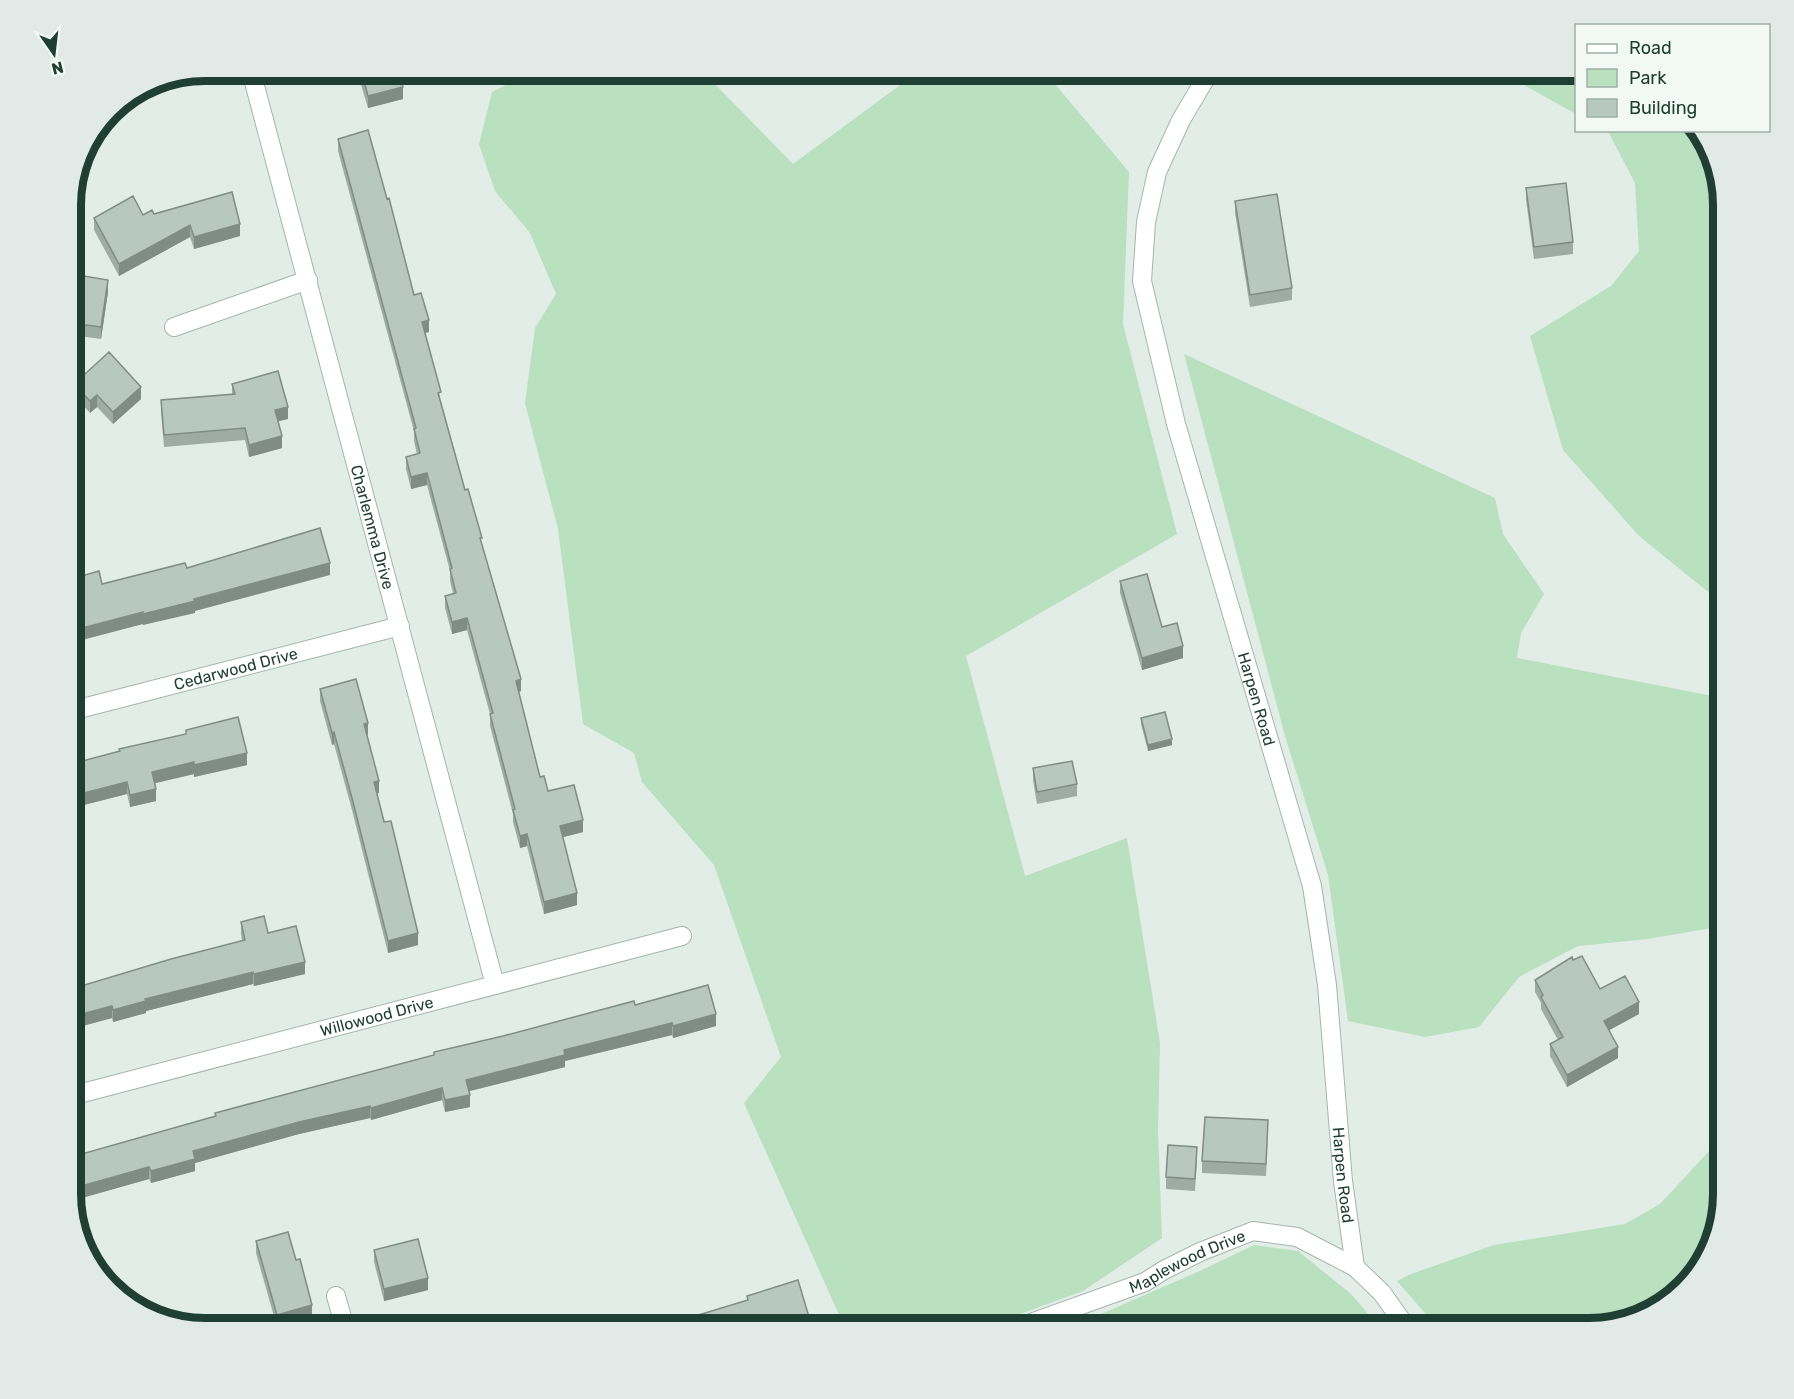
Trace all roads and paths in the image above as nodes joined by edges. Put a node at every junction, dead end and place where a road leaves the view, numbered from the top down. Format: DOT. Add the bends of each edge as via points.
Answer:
graph roads {
  1 [pos="254,81"];
  2 [pos="1203,81"];
  3 [pos="308,280"];
  4 [pos="174,327"];
  5 [pos="400,626"];
  6 [pos="81,708"];
  7 [pos="682,936"];
  8 [pos="495,985"];
  9 [pos="81,1093"];
  10 [pos="1355,1267"];
  11 [pos="336,1296"];
  12 [pos="342,1318"];
  13 [pos="1047,1318"];
  14 [pos="1399,1318"];
  1 -- 3 [label="street, Charlemma Drive"];
  2 -- 10 [label="street, Harpen Road" via="1180,120 1157,172 1146,222 1142,281 1176,424 1312,886 1327,985 1343,1181"];
  3 -- 4 [label="street"];
  3 -- 5 [label="street, Charlemma Drive"];
  5 -- 6 [label="street, Cedarwood Drive"];
  5 -- 8 [label="street, Charlemma Drive"];
  7 -- 8 [label="street, Willowood Drive"];
  8 -- 9 [label="street, Willowood Drive"];
  10 -- 13 [label="street, Maplewood Drive" via="1297,1237 1253,1231 1200,1252 1145,1282"];
  10 -- 14 [label="street" via="1382,1293"];
  11 -- 12 [label="street"];
}
